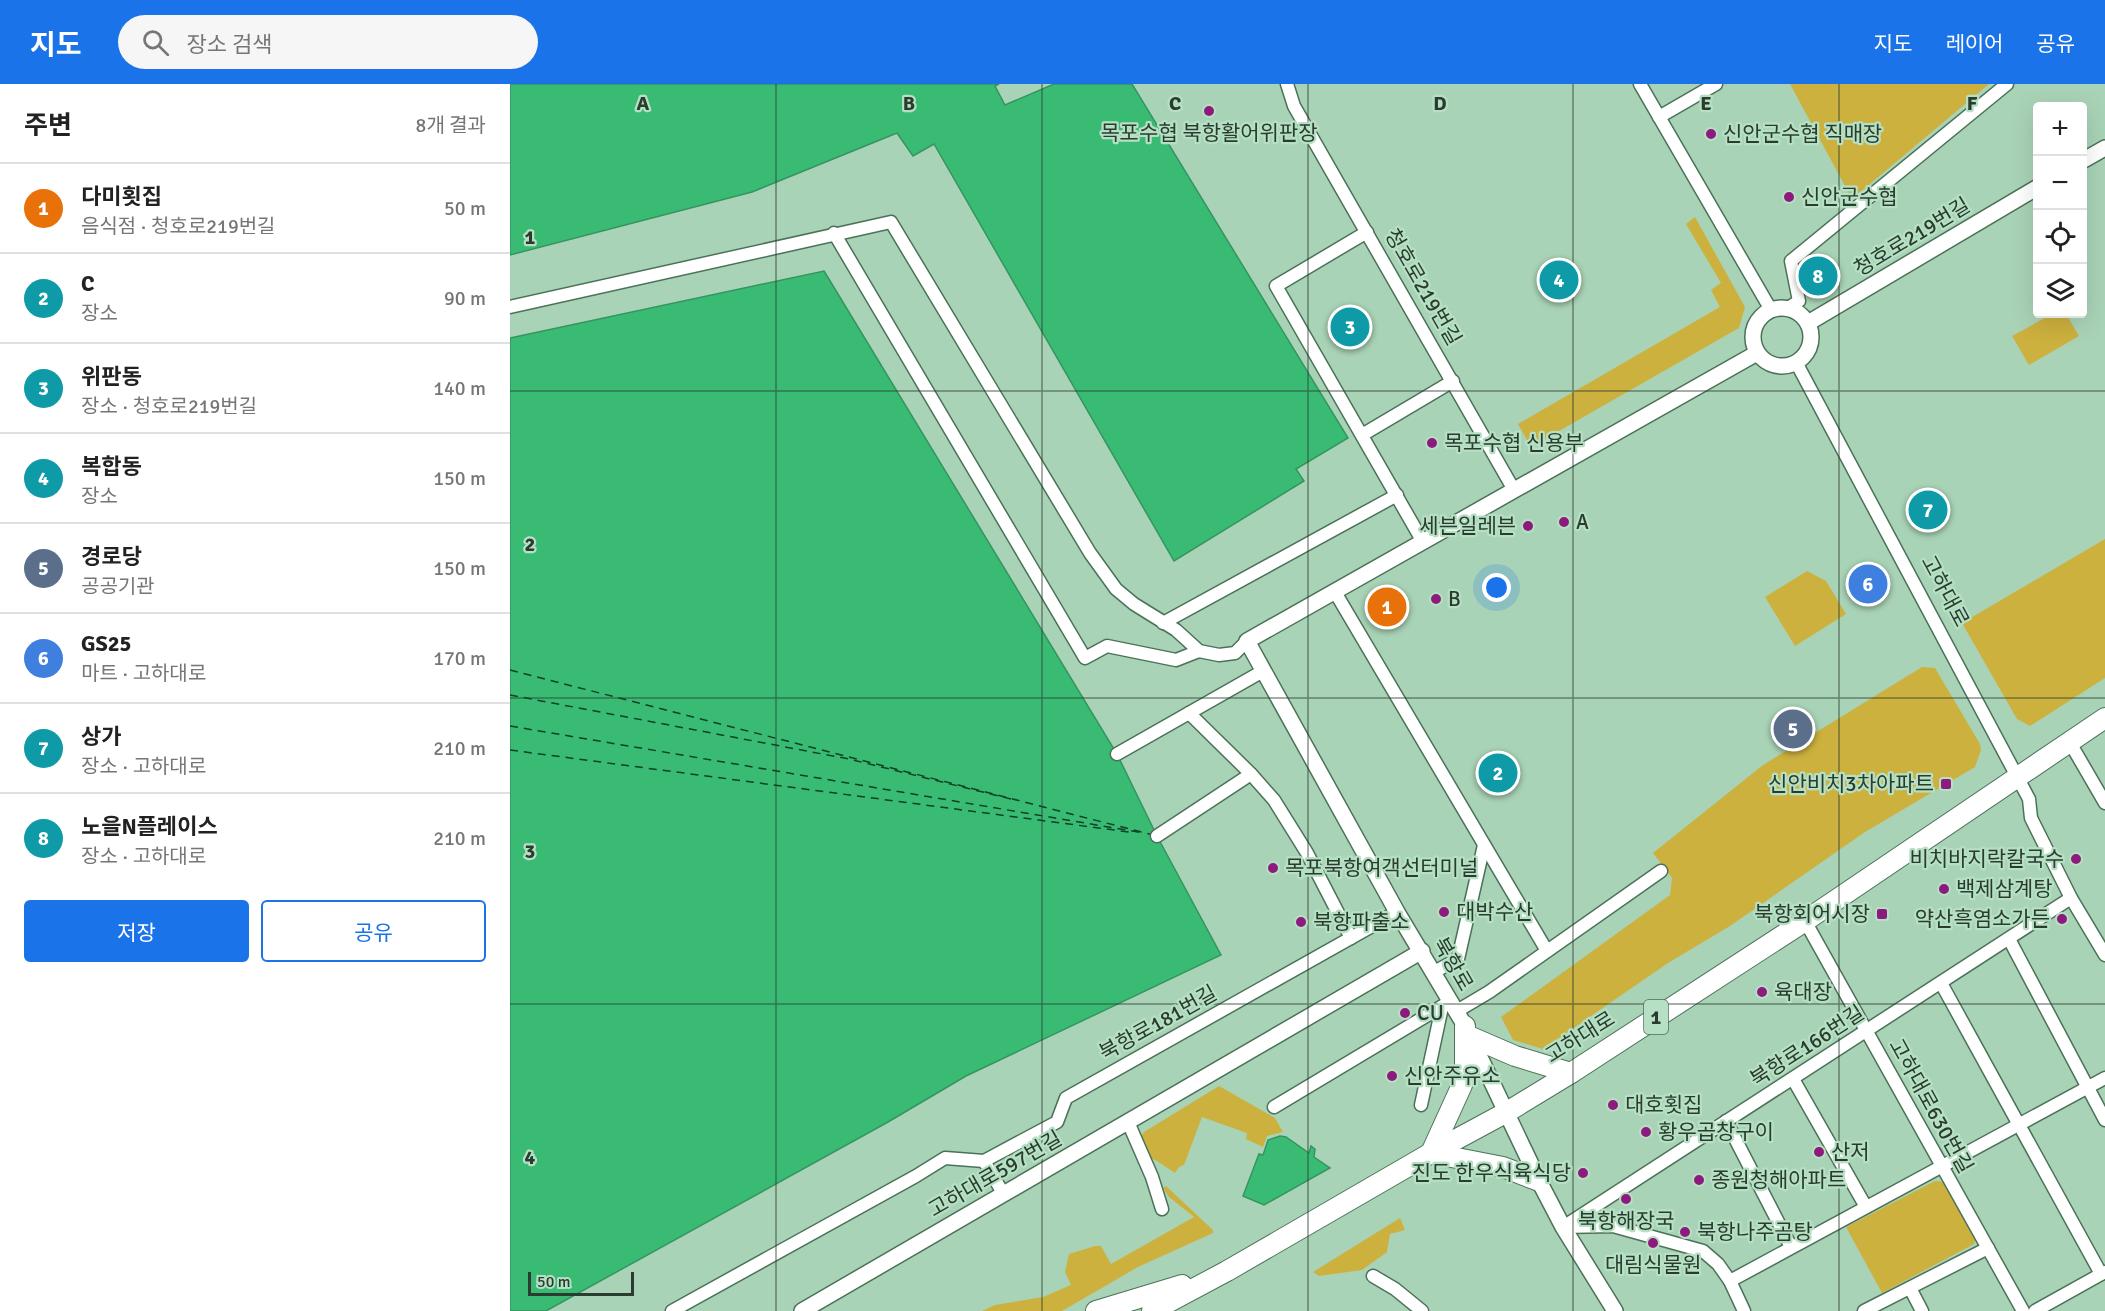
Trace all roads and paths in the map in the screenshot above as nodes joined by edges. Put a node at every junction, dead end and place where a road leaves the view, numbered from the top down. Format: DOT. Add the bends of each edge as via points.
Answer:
graph roads {
  1 [pos="1287,84"];
  2 [pos="1640,84"];
  3 [pos="1716,84"];
  4 [pos="2007,84"];
  5 [pos="1659,117"];
  6 [pos="2105,148"];
  7 [pos="2087,158"];
  8 [pos="2033,189"];
  9 [pos="1367,232"];
  10 [pos="834,233"];
  11 [pos="510,307"];
  12 [pos="1788,308"];
  13 [pos="1771,310"];
  14 [pos="1808,323"];
  15 [pos="1757,353"];
  16 [pos="1797,364"];
  17 [pos="1453,381"];
  18 [pos="1362,435"];
  19 [pos="1514,490"];
  20 [pos="1397,495"];
  21 [pos="1422,542"];
  22 [pos="1335,592"];
  23 [pos="1163,622"];
  24 [pos="1247,641"];
  25 [pos="1199,651"];
  26 [pos="1263,671"];
  27 [pos="1189,713"];
  28 [pos="2105,718"];
  29 [pos="2069,741"];
  30 [pos="1117,754"];
  31 [pos="1251,774"];
  32 [pos="2018,778"];
  33 [pos="2105,803"];
  34 [pos="1157,836"];
  35 [pos="1484,845"];
  36 [pos="1661,871"];
  37 [pos="2071,898"];
  38 [pos="1397,912"];
  39 [pos="1805,921"];
  40 [pos="1352,938"];
  41 [pos="2009,939"];
  42 [pos="1422,951"];
  43 [pos="1547,951"];
  44 [pos="2105,956"];
  45 [pos="1434,972"];
  46 [pos="1941,982"];
  47 [pos="1457,1016"];
  48 [pos="1867,1031"];
  49 [pos="1571,1072"];
  50 [pos="1793,1078"];
  51 [pos="2105,1078"];
  52 [pos="2088,1087"];
  53 [pos="1421,1105"];
  54 [pos="1274,1107"];
  55 [pos="1507,1112"];
  56 [pos="2105,1120"];
  57 [pos="1726,1121"];
  58 [pos="1128,1122"];
  59 [pos="2019,1124"];
  60 [pos="1431,1153"];
  61 [pos="984,1161"];
  62 [pos="1942,1166"];
  63 [pos="1539,1181"];
  64 [pos="1003,1193"];
  65 [pos="1866,1207"];
  66 [pos="1162,1209"];
  67 [pos="1563,1227"];
  68 [pos="1791,1247"];
  69 [pos="1988,1248"];
  70 [pos="1227,1271"];
  71 [pos="2103,1273"];
  72 [pos="1373,1276"];
  73 [pos="1730,1281"];
  74 [pos="1910,1288"];
  75 [pos="672,1311"];
  76 [pos="802,1311"];
  77 [pos="1096,1311"];
  78 [pos="1152,1311"];
  79 [pos="1178,1311"];
  80 [pos="1422,1311"];
  81 [pos="1615,1311"];
  82 [pos="1744,1311"];
  83 [pos="1864,1311"];
  84 [pos="1922,1311"];
  85 [pos="2023,1311"];
  86 [pos="2035,1311"];
  1 -- 9 [label="street, 청호로219번길" via="1294,106"];
  2 -- 5 [label="street"];
  3 -- 5 [label="street"];
  4 -- 12 [label="street" via="1791,261 1799,301"];
  5 -- 13 [label="street"];
  6 -- 7 [label="street"];
  8 -- 14 [label="street, 청호로219번길"];
  9 -- 17 [label="street, 청호로219번길"];
  9 -- 18 [label="street" via="1276,286"];
  10 -- 11 [label="street"];
  10 -- 23 [label="street" via="891,222 1090,553 1116,589"];
  10 -- 25 [label="street" via="1085,658 1107,646 1176,660"];
  12 -- 13 [label="street"];
  12 -- 14 [label="street"];
  13 -- 15 [label="street" via="1755,325 1752,334"];
  14 -- 16 [label="street" via="1810,346"];
  15 -- 16 [label="street" via="1773,365"];
  15 -- 19 [label="street"];
  16 -- 32 [label="street, 고하대로"];
  17 -- 18 [label="street"];
  17 -- 19 [label="street, 청호로219번길"];
  18 -- 20 [label="street"];
  19 -- 21 [label="street"];
  20 -- 21 [label="street"];
  20 -- 23 [label="street"];
  21 -- 22 [label="street"];
  22 -- 24 [label="street"];
  22 -- 35 [label="street"];
  23 -- 25 [label="street"];
  24 -- 25 [label="street" via="1234,652 1219,655"];
  24 -- 26 [label="street, 북항로"];
  26 -- 27 [label="street"];
  26 -- 38 [label="street, 북항로"];
  27 -- 30 [label="street"];
  27 -- 31 [label="street"];
  28 -- 29 [label="main road, 고하대로 / 1"];
  29 -- 32 [label="main road, 고하대로 / 1"];
  29 -- 33 [label="street"];
  31 -- 34 [label="street"];
  31 -- 40 [label="street" via="1274,800 1307,853"];
  32 -- 37 [label="street" via="2029,799 2031,818"];
  32 -- 39 [label="main road, 고하대로 / 1"];
  35 -- 43 [label="street"];
  35 -- 45 [label="street" via="1458,959"];
  36 -- 43 [label="street"];
  37 -- 41 [label="street, 북항로166번길"];
  37 -- 44 [label="street"];
  38 -- 40 [label="street, 북항로181번길"];
  38 -- 42 [label="street, 북항로"];
  39 -- 48 [label="street, 고하대로630번길"];
  39 -- 49 [label="main road, 고하대로 / 1"];
  40 -- 61 [label="street, 북항로181번길" via="1066,1098 1057,1122"];
  41 -- 46 [label="street, 북항로166번길"];
  41 -- 52 [label="street"];
  42 -- 45 [label="street, 북항로"];
  42 -- 58 [label="street, 고하대로597번길"];
  43 -- 47 [label="street"];
  45 -- 47 [label="street, 북항로"];
  46 -- 48 [label="street, 북항로166번길"];
  46 -- 59 [label="street"];
  47 -- 49 [label="main road" via="1515,1056"];
  47 -- 53 [label="street"];
  47 -- 54 [label="street"];
  47 -- 55 [label="street, 북항로"];
  47 -- 60 [label="main road" via="1465,1065 1462,1085"];
  48 -- 50 [label="street, 북항로166번길"];
  48 -- 62 [label="street, 고하대로630번길"];
  49 -- 55 [label="main road, 고하대로 / 1"];
  50 -- 57 [label="street, 북항로166번길"];
  50 -- 65 [label="street"];
  51 -- 52 [label="street"];
  52 -- 56 [label="street"];
  52 -- 59 [label="street"];
  55 -- 60 [label="main road, 고하대로 / 1"];
  55 -- 63 [label="street, 북항로"];
  57 -- 67 [label="street, 북항로166번길"];
  57 -- 68 [label="street"];
  58 -- 64 [label="street, 고하대로597번길"];
  58 -- 66 [label="street"];
  59 -- 62 [label="street"];
  59 -- 71 [label="street"];
  60 -- 63 [label="main road" via="1503,1167"];
  60 -- 70 [label="main road, 고하대로 / 1"];
  61 -- 64 [label="street"];
  61 -- 75 [label="street" via="945,1158"];
  62 -- 65 [label="street"];
  62 -- 69 [label="street, 고하대로630번길"];
  63 -- 67 [label="street, 북항로"];
  64 -- 76 [label="street, 고하대로597번길"];
  65 -- 68 [label="street"];
  67 -- 73 [label="street" via="1612,1226 1703,1251"];
  67 -- 81 [label="street, 북항로"];
  68 -- 73 [label="street"];
  69 -- 74 [label="street"];
  69 -- 85 [label="street, 고하대로630번길"];
  70 -- 77 [label="main road"];
  70 -- 78 [label="main road, 고하대로 / 1"];
  70 -- 79 [label="main road"];
  71 -- 86 [label="street"];
  72 -- 80 [label="street"];
  73 -- 82 [label="street"];
  74 -- 83 [label="street"];
  74 -- 84 [label="street"];
}
